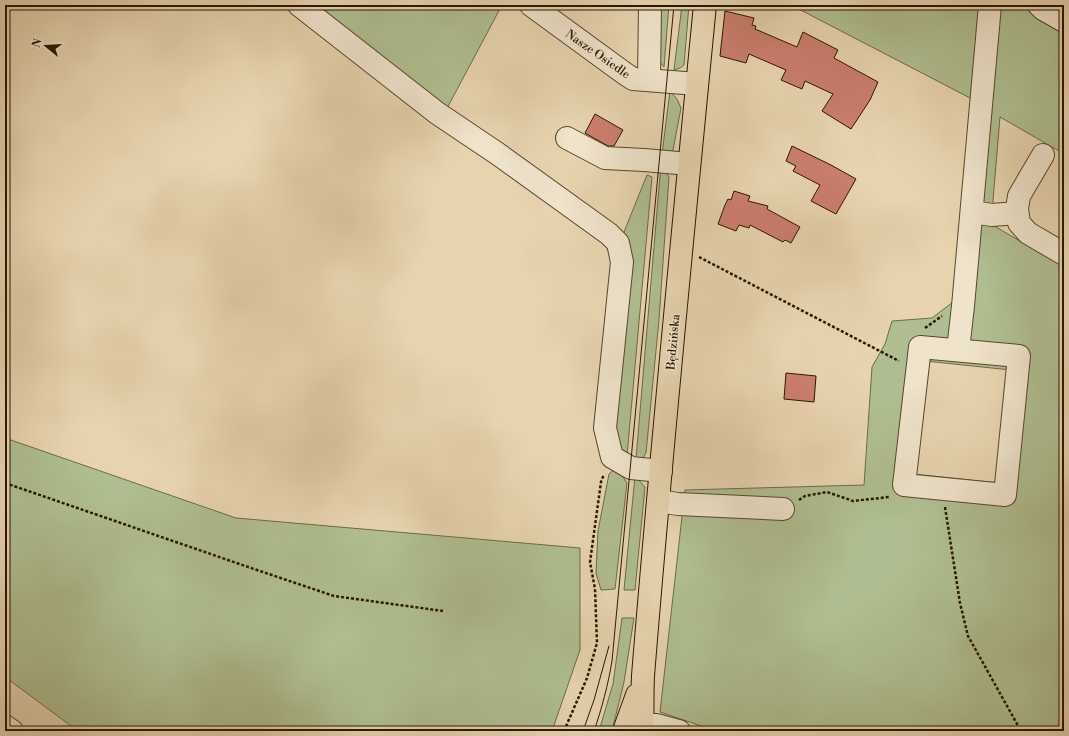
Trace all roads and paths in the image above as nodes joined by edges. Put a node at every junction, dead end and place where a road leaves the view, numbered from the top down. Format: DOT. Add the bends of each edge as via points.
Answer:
graph roads {
  1 [pos="299,5"];
  2 [pos="531,5"];
  3 [pos="650,5"];
  4 [pos="705,5"];
  5 [pos="990,5"];
  6 [pos="1039,5"];
  7 [pos="1064,21"];
  8 [pos="649,80"];
  9 [pos="697,84"];
  10 [pos="567,138"];
  11 [pos="1043,155"];
  12 [pos="689,164"];
  13 [pos="972,212"];
  14 [pos="1017,213"];
  15 [pos="681,254"];
  16 [pos="1064,254"];
  17 [pos="958,350"];
  18 [pos="904,363"];
  19 [pos="612,458"];
  20 [pos="661,471"];
  21 [pos="5,482"];
  22 [pos="893,497"];
  23 [pos="658,501"];
  24 [pos="945,502"];
  25 [pos="783,509"];
  26 [pos="443,611"];
  27 [pos="5,726"];
  28 [pos="636,729"];
  29 [pos="12,731"];
  30 [pos="564,731"];
  31 [pos="679,731"];
  32 [pos="1021,731"];
  1 -- 19 [label="street" via="437,113 498,154 618,243 622,262 605,428"];
  2 -- 8 [label="street, Nasze Osiedle" via="633,79"];
  3 -- 8 [label="street"];
  4 -- 9 [label="main road, Będzińska"];
  5 -- 13 [label="street"];
  6 -- 7 [label="street"];
  8 -- 9 [label="street, Nasze Osiedle"];
  9 -- 12 [label="main road, Będzińska"];
  10 -- 12 [label="street" via="605,158"];
  11 -- 14 [label="street" via="1019,196"];
  12 -- 15 [label="main road, Będzińska"];
  13 -- 14 [label="street" via="992,215"];
  13 -- 17 [label="street"];
  14 -- 16 [label="street" via="1019,223 1028,233"];
  15 -- 18 [label="path" via="698,257"];
  15 -- 20 [label="main road, Będzińska"];
  17 -- 17 [label="street" via="920,347 904,486 1005,495 1019,356"];
  19 -- 20 [label="street" via="630,468"];
  19 -- 30 [label="path" via="601,482 590,562 595,588 597,642 586,678"];
  20 -- 23 [label="main road, Będzińska"];
  21 -- 26 [label="path" via="334,596"];
  22 -- 25 [label="path" via="853,501 827,492 805,496"];
  23 -- 25 [label="street"];
  23 -- 28 [label="main road, Będzińska" via="643,679"];
  24 -- 32 [label="path" via="960,603 968,636"];
  27 -- 29 [label="street"];
  28 -- 31 [label="street" via="657,725"];
}
